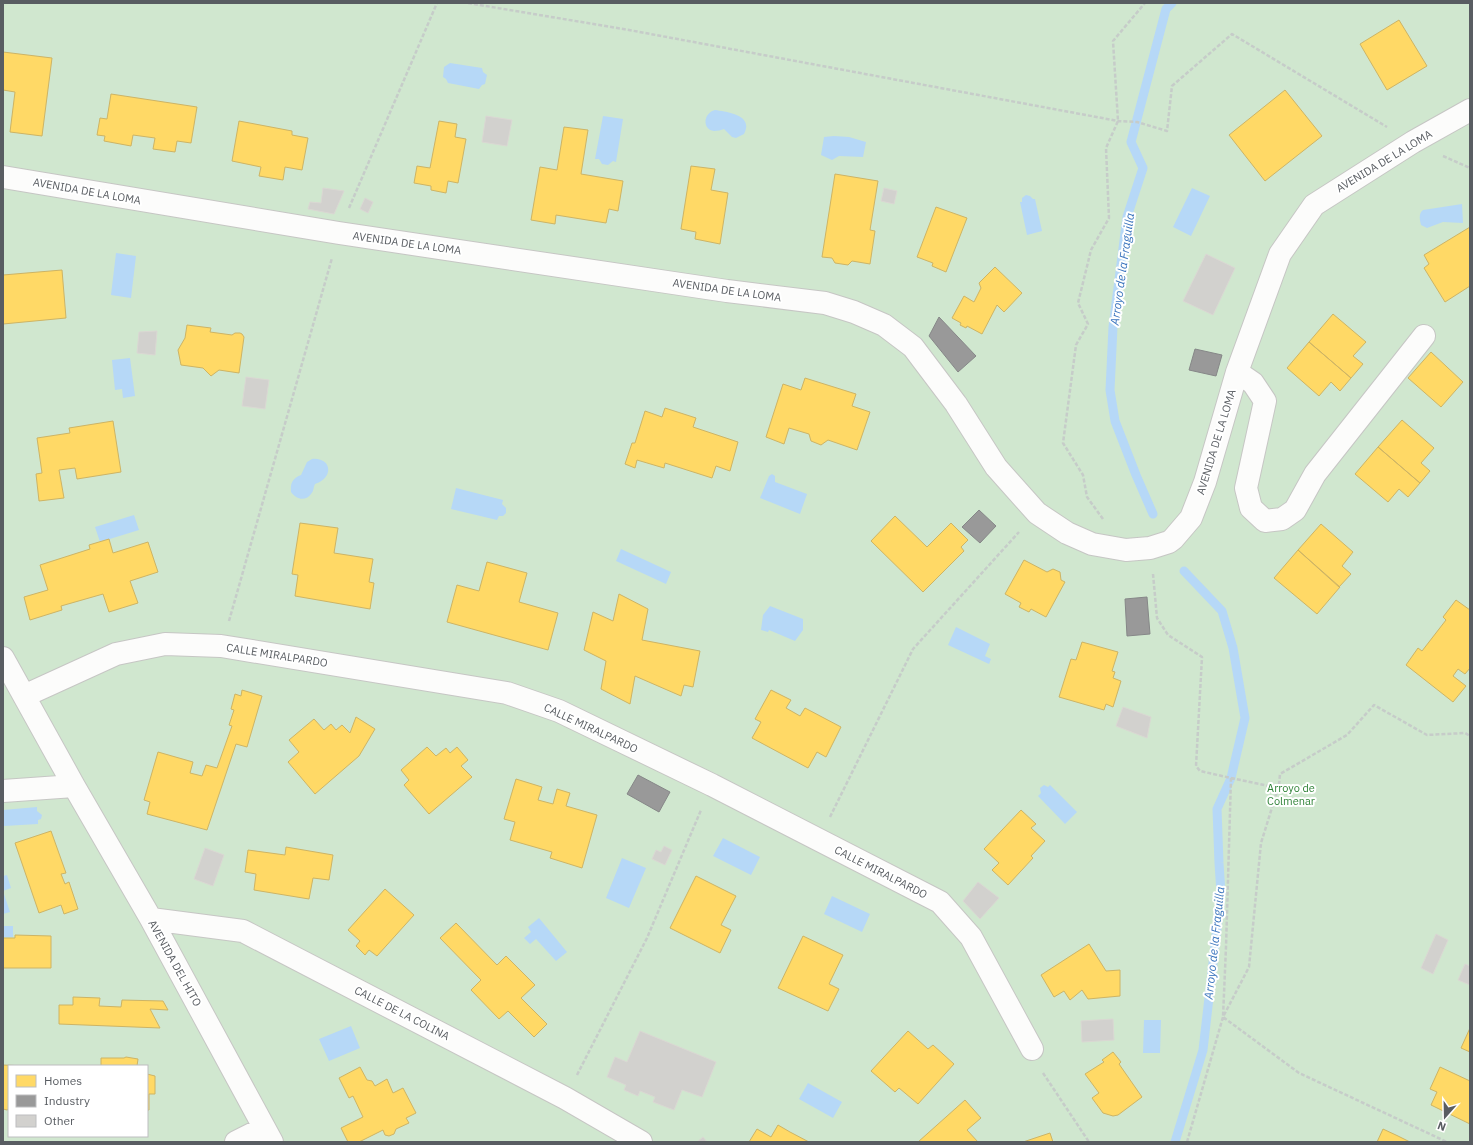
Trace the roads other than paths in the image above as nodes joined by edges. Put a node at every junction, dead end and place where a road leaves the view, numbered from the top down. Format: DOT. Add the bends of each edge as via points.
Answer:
graph roads {
  1 [pos="1470,110"];
  2 [pos="3,177"];
  3 [pos="1424,336"];
  4 [pos="1237,372"];
  5 [pos="5,668"];
  6 [pos="24,696"];
  7 [pos="74,786"];
  8 [pos="3,791"];
  9 [pos="151,919"];
  10 [pos="1032,1049"];
  11 [pos="268,1135"];
  12 [pos="236,1142"];
  13 [pos="641,1142"];
  1 -- 4 [label="street, AVENIDA DE LA LOMA" via="1413,142 1314,205 1280,254"];
  2 -- 4 [label="street, AVENIDA DE LA LOMA" via="339,233 727,291 825,303 854,312 884,325 913,347 956,404 996,467 1037,513 1067,533 1092,544 1126,550 1150,548 1169,542 1191,518 1205,482"];
  3 -- 4 [label="street, AVENIDA DE LA LOMA" via="1315,474 1295,510 1282,519 1265,520 1251,508 1246,488 1265,401 1253,383"];
  5 -- 6 [label="street, AVENIDA DEL HITO"];
  6 -- 7 [label="street, AVENIDA DEL HITO"];
  6 -- 10 [label="street, CALLE MIRALPARDO" via="116,654 165,644 221,646 507,693 559,711 940,902 971,937"];
  7 -- 8 [label="street"];
  7 -- 9 [label="street, AVENIDA DEL HITO"];
  9 -- 11 [label="street, AVENIDA DEL HITO"];
  9 -- 13 [label="street, CALLE DE LA COLINA" via="243,931 565,1098"];
  11 -- 12 [label="street"];
}
